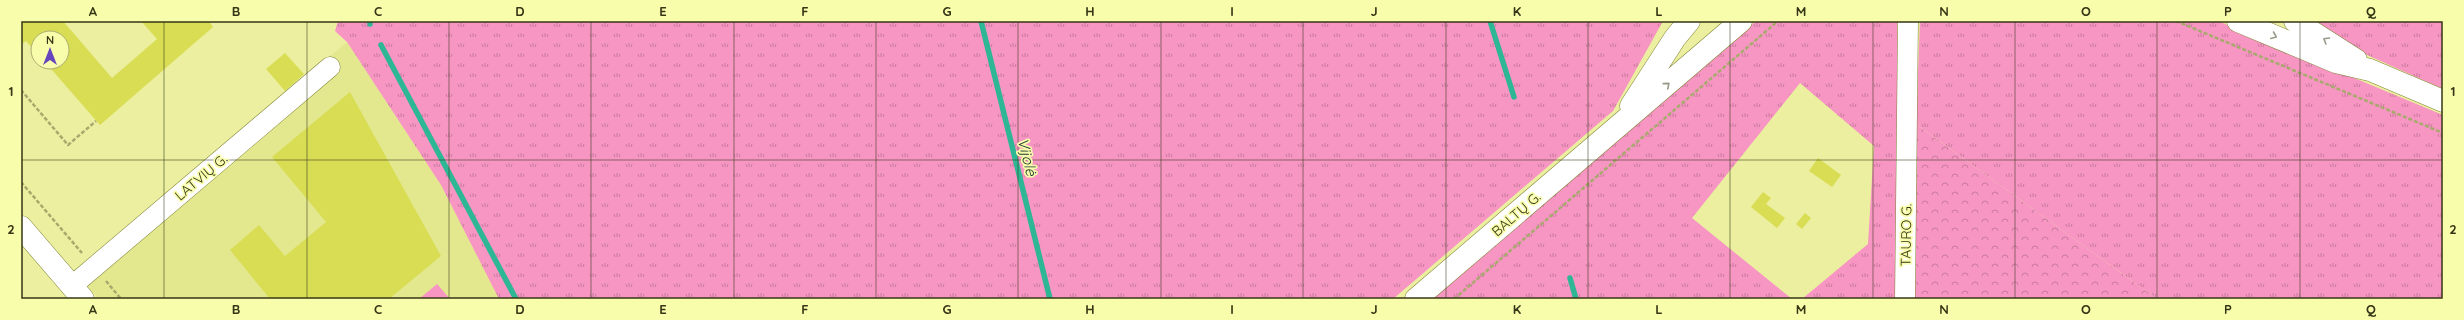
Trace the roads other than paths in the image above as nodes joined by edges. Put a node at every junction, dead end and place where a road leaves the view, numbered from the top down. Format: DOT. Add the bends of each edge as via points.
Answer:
graph roads {
  1 [pos="1689,21"];
  2 [pos="1741,21"];
  3 [pos="1908,21"];
  4 [pos="2238,21"];
  5 [pos="2295,21"];
  6 [pos="330,67"];
  7 [pos="2370,70"];
  8 [pos="2443,101"];
  9 [pos="1616,128"];
  10 [pos="21,227"];
  11 [pos="78,293"];
  12 [pos="1416,299"];
  13 [pos="1905,299"];
  1 -- 9 [label="main road, BALTŲ G."];
  9 -- 2 [label="main road, BALTŲ G., one-way"];
  3 -- 13 [label="street, TAURO G."];
  4 -- 7 [label="main road, one-way" via="2336,62"];
  7 -- 5 [label="main road, one-way"];
  6 -- 11 [label="street, LATVIŲ G." via="94,268"];
  7 -- 8 [label="main road"];
  9 -- 12 [label="main road, BALTŲ G."];
  10 -- 11 [label="main road"];
}
